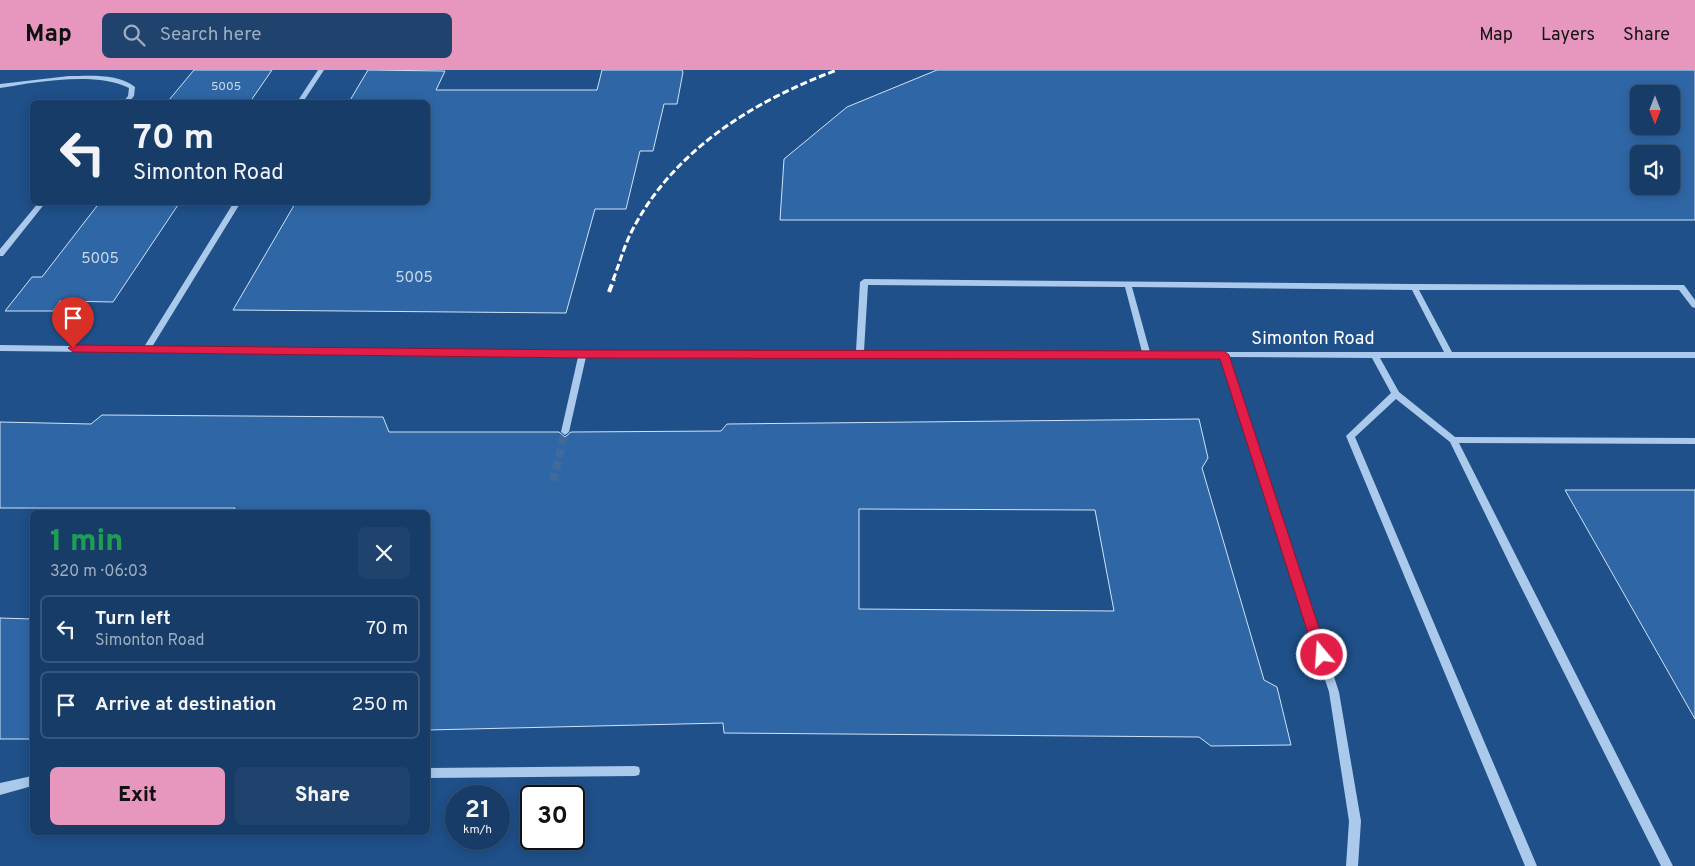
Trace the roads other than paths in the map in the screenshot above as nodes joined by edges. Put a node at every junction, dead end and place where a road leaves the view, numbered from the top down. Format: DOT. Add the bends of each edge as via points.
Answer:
graph roads {
  1 [pos="321,70"];
  2 [pos="0,86"];
  3 [pos="128,100"];
  4 [pos="301,100"];
  5 [pos="41,205"];
  6 [pos="236,205"];
  7 [pos="0,254"];
  8 [pos="1128,284"];
  9 [pos="1414,287"];
  10 [pos="1695,305"];
  11 [pos="0,348"];
  12 [pos="147,349"];
  13 [pos="583,354"];
  14 [pos="860,355"];
  15 [pos="1147,355"];
  16 [pos="1224,355"];
  17 [pos="1375,355"];
  18 [pos="1450,355"];
  19 [pos="1695,355"];
  20 [pos="1396,394"];
  21 [pos="565,432"];
  22 [pos="1453,440"];
  23 [pos="1695,441"];
  24 [pos="635,770"];
  25 [pos="430,773"];
  26 [pos="30,782"];
  27 [pos="0,789"];
  28 [pos="1352,866"];
  29 [pos="1531,866"];
  30 [pos="1667,866"];
  1 -- 4 [label="lane"];
  2 -- 3 [label="street" via="66,75 103,75 128,82 132,87"];
  5 -- 7 [label="street"];
  6 -- 12 [label="street"];
  8 -- 9 [label="street"];
  8 -- 14 [label="street" via="864,282"];
  8 -- 15 [label="street"];
  9 -- 10 [label="street" via="1681,288"];
  9 -- 18 [label="street"];
  11 -- 12 [label="street, Simonton Road"];
  12 -- 13 [label="street, Simonton Road"];
  13 -- 14 [label="street, Simonton Road"];
  13 -- 21 [label="street"];
  14 -- 15 [label="street, Simonton Road"];
  15 -- 16 [label="street, Simonton Road"];
  16 -- 17 [label="street, Simonton Road"];
  16 -- 28 [label="street" via="1334,692 1355,821"];
  17 -- 18 [label="street, Simonton Road"];
  17 -- 20 [label="street"];
  18 -- 19 [label="street, Simonton Road"];
  20 -- 22 [label="street"];
  20 -- 29 [label="street" via="1350,436"];
  22 -- 23 [label="street"];
  22 -- 30 [label="lane"];
  24 -- 25 [label="street"];
  26 -- 27 [label="street"];
}
